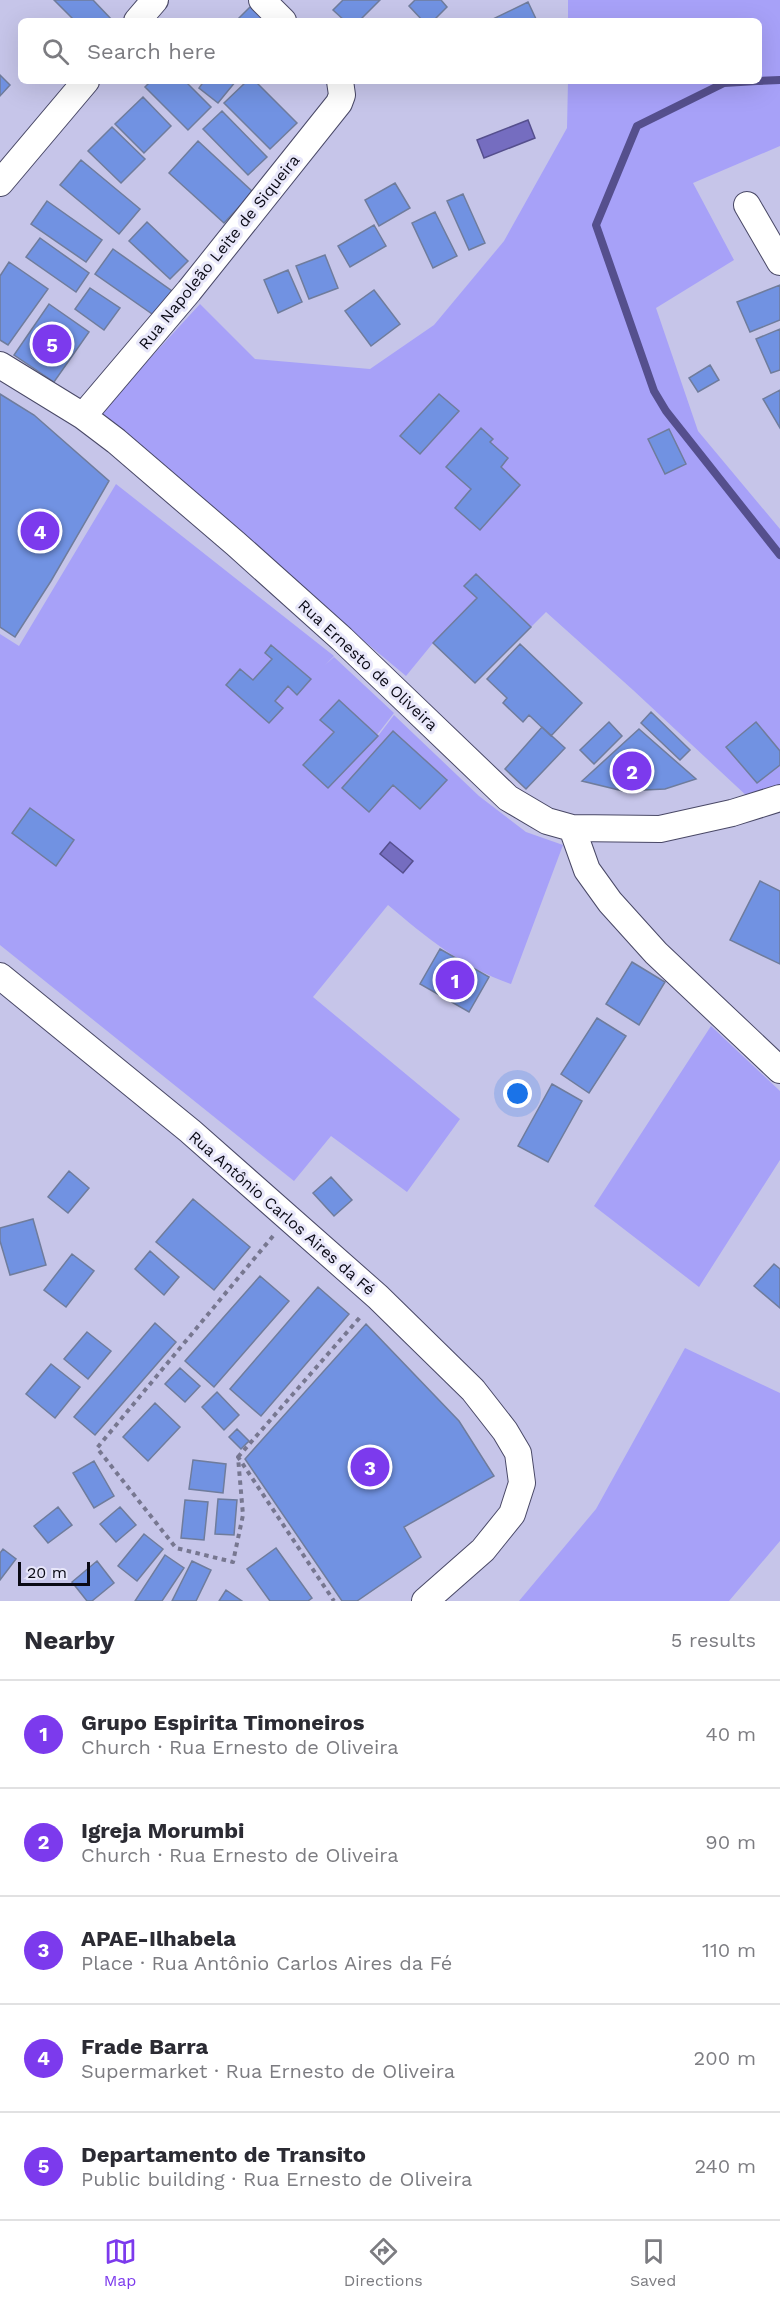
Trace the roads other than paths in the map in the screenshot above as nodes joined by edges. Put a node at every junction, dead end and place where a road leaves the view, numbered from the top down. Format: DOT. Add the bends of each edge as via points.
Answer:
graph roads {
  1 [pos="154,0"];
  2 [pos="262,0"];
  3 [pos="139,18"];
  4 [pos="280,18"];
  5 [pos="83,84"];
  6 [pos="340,84"];
  7 [pos="0,183"];
  8 [pos="747,205"];
  9 [pos="780,262"];
  10 [pos="0,365"];
  11 [pos="83,416"];
  12 [pos="780,798"];
  13 [pos="572,828"];
  14 [pos="0,976"];
  15 [pos="780,1070"];
  16 [pos="425,1601"];
  1 -- 3 [label="street"];
  2 -- 4 [label="street"];
  5 -- 7 [label="street"];
  6 -- 11 [label="street, Rua Napoleão Leite de Siqueira" via="339,103"];
  8 -- 9 [label="street"];
  10 -- 11 [label="street, Rua Ernesto de Oliveira"];
  11 -- 13 [label="street, Rua Ernesto de Oliveira" via="351,647 508,798 547,821"];
  12 -- 13 [label="street, Rua Ernesto de Oliveira" via="660,829"];
  13 -- 15 [label="street" via="586,870 610,902 656,953"];
  14 -- 16 [label="street, Rua Antônio Carlos Aires da Fé" via="189,1131 378,1297 473,1390 505,1431 518,1453 522,1483 512,1514 483,1550"];
}
